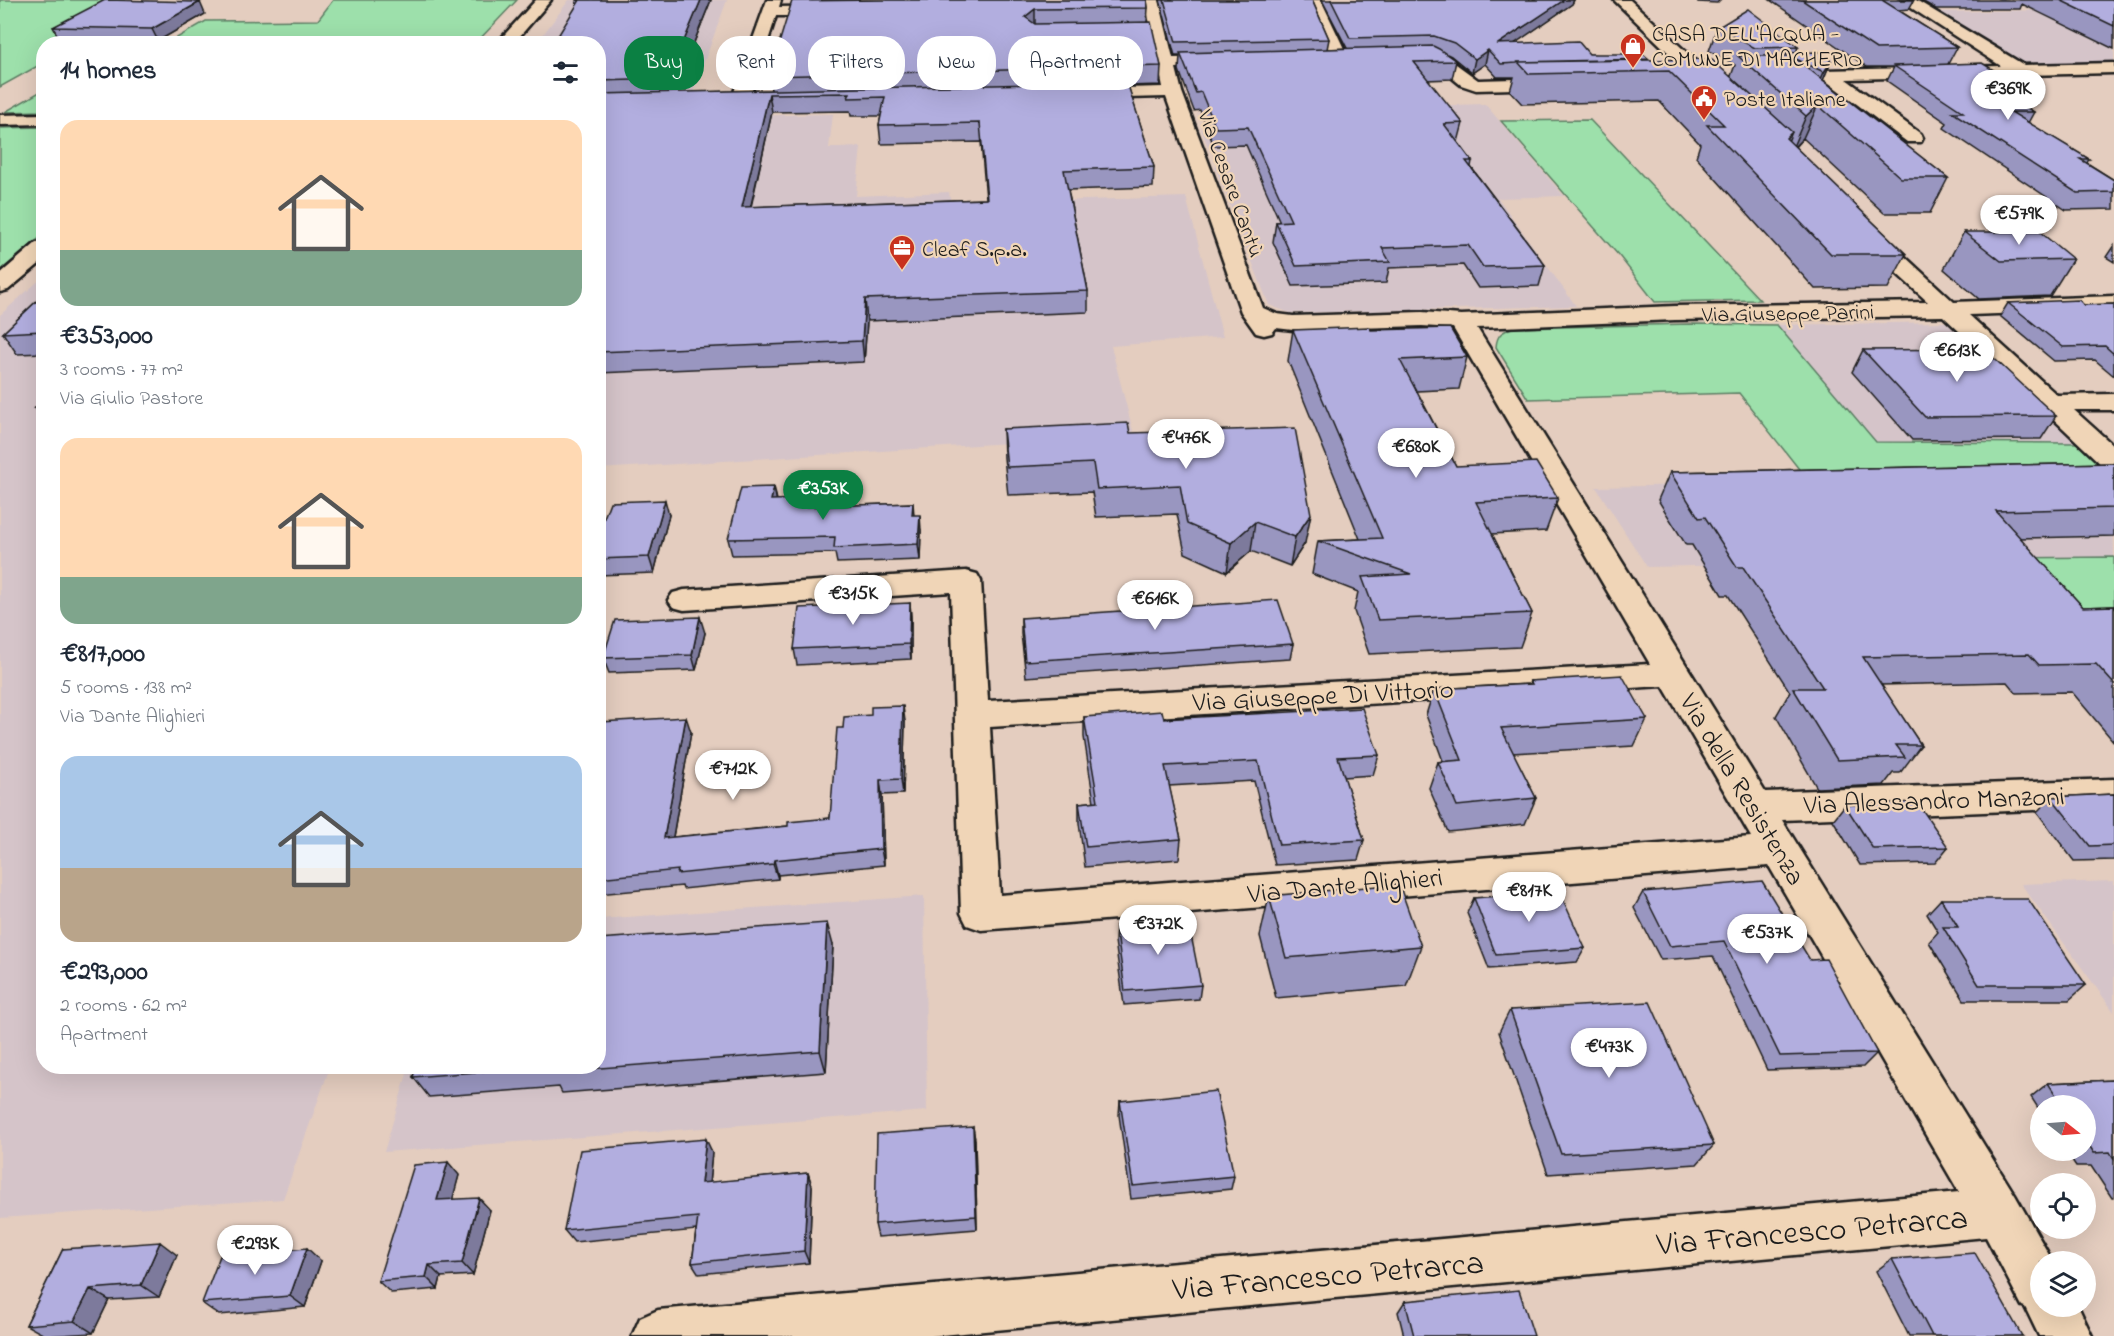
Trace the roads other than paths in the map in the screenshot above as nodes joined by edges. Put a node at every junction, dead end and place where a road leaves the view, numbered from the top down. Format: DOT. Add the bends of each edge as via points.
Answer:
graph roads {
  1 [pos="544,0"];
  2 [pos="1314,0"];
  3 [pos="1621,0"];
  4 [pos="1906,0"];
  5 [pos="1149,4"];
  6 [pos="772,6"];
  7 [pos="854,11"];
  8 [pos="511,36"];
  9 [pos="1398,57"];
  10 [pos="1318,59"];
  11 [pos="1237,62"];
  12 [pos="1168,63"];
  13 [pos="2114,68"];
  14 [pos="2020,70"];
  15 [pos="1828,74"];
  16 [pos="1760,76"];
  17 [pos="1726,77"];
  18 [pos="1680,78"];
  19 [pos="1703,78"];
  20 [pos="1572,82"];
  21 [pos="1173,92"];
  22 [pos="1068,94"];
  23 [pos="1726,99"];
  24 [pos="762,102"];
  25 [pos="716,103"];
  26 [pos="739,103"];
  27 [pos="36,119"];
  28 [pos="0,120"];
  29 [pos="1914,138"];
  30 [pos="1854,222"];
  31 [pos="36,255"];
  32 [pos="0,285"];
  33 [pos="2114,303"];
  34 [pos="1947,309"];
  35 [pos="1253,312"];
  36 [pos="1461,322"];
  37 [pos="2114,402"];
  38 [pos="2048,403"];
  39 [pos="2114,461"];
  40 [pos="684,600"];
  41 [pos="1673,674"];
  42 [pos="972,715"];
  43 [pos="2114,793"];
  44 [pos="1755,807"];
  45 [pos="1781,850"];
  46 [pos="1998,1212"];
  47 [pos="2030,1270"];
  48 [pos="2056,1317"];
  49 [pos="658,1336"];
  50 [pos="2066,1336"];
  1 -- 8 [label="street"];
  2 -- 10 [label="street" via="1347,58"];
  3 -- 19 [label="street"];
  4 -- 14 [label="street"];
  5 -- 12 [label="street, Via Cesare Cantù" via="1153,32"];
  6 -- 7 [label="street"];
  6 -- 26 [label="street"];
  9 -- 20 [label="street" via="1440,58 1464,82 1476,85"];
  11 -- 12 [label="street"];
  12 -- 21 [label="street, Via Cesare Cantù"];
  13 -- 14 [label="street"];
  14 -- 15 [label="street"];
  15 -- 16 [label="street"];
  15 -- 29 [label="street"];
  17 -- 19 [label="street"];
  18 -- 19 [label="street"];
  19 -- 23 [label="street"];
  21 -- 22 [label="street"];
  21 -- 35 [label="street, Via Cesare Cantù"];
  24 -- 26 [label="street"];
  25 -- 26 [label="street"];
  27 -- 28 [label="street"];
  30 -- 34 [label="street"];
  31 -- 32 [label="street"];
  33 -- 34 [label="street, Via Giuseppe Parini"];
  34 -- 36 [label="street, Via Giuseppe Parini" via="1685,313"];
  34 -- 38 [label="street"];
  35 -- 36 [label="street, Via Giuseppe Parini" via="1267,332 1283,340 1302,342 1418,336"];
  36 -- 41 [label="street, Via della Resistenza"];
  37 -- 38 [label="street"];
  38 -- 39 [label="street"];
  40 -- 42 [label="street" via="966,581"];
  41 -- 42 [label="street, Via Giuseppe Di Vittorio"];
  41 -- 44 [label="street, Via della Resistenza"];
  42 -- 45 [label="street, Via Dante Alighieri" via="981,913"];
  43 -- 44 [label="street, Via Alessandro Manzoni"];
  44 -- 45 [label="street, Via della Resistenza"];
  45 -- 46 [label="street, Via della Resistenza"];
  46 -- 47 [label="street, Via della Resistenza"];
  46 -- 49 [label="street, Via Francesco Petrarca"];
  48 -- 50 [label="street"];
}
